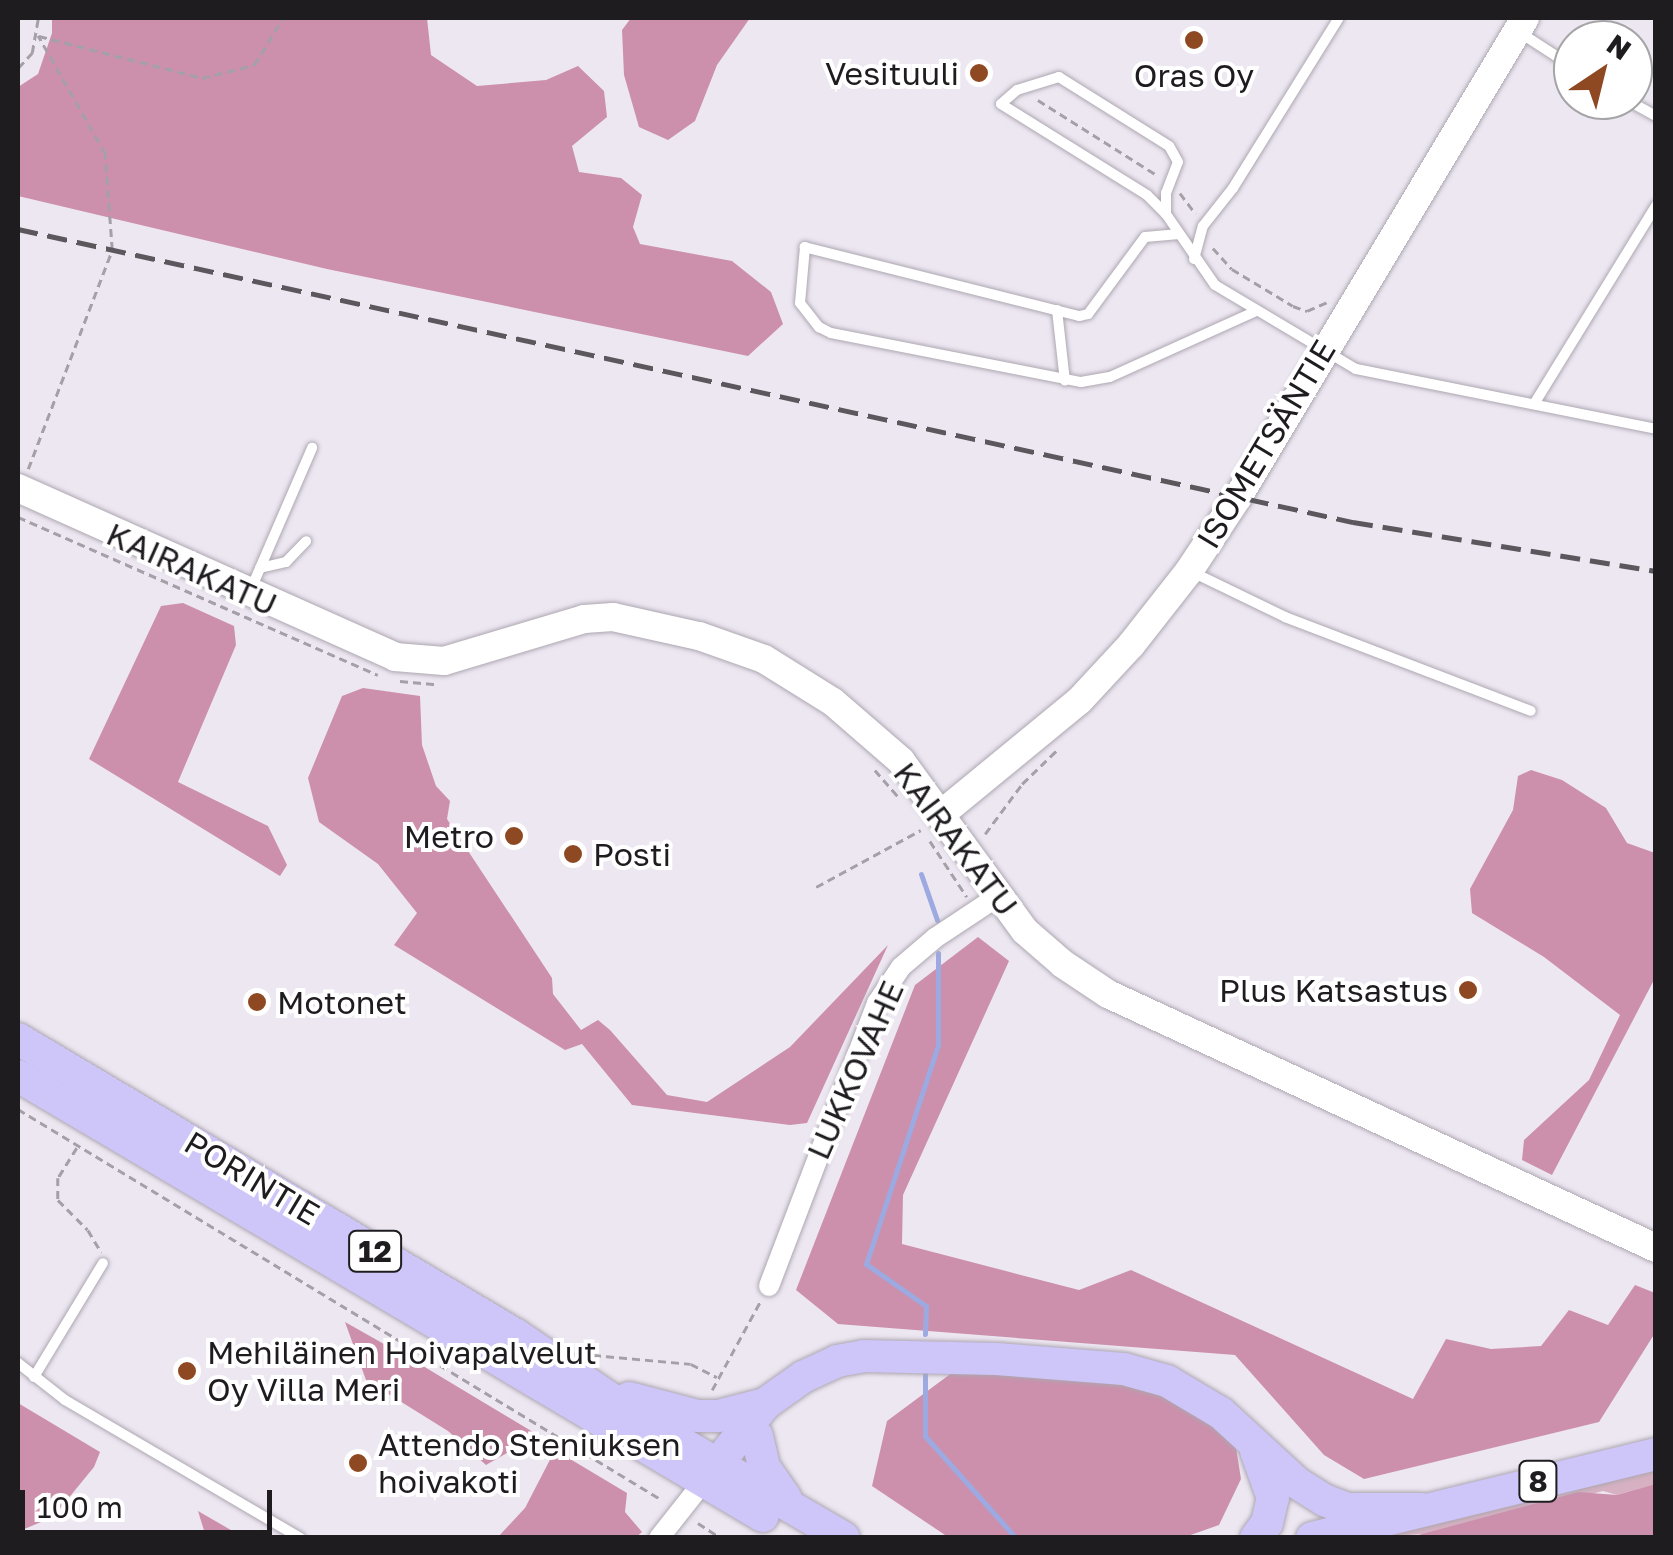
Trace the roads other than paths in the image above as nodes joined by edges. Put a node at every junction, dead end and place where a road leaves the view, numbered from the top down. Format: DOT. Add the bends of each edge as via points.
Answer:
graph roads {
  1 [pos="1339,18"];
  2 [pos="1521,24"];
  3 [pos="1553,50"];
  4 [pos="1656,206"];
  5 [pos="1166,214"];
  6 [pos="1179,234"];
  7 [pos="1194,260"];
  8 [pos="1057,310"];
  9 [pos="1254,312"];
  10 [pos="1322,352"];
  11 [pos="1066,380"];
  12 [pos="1534,404"];
  13 [pos="1656,429"];
  14 [pos="312,448"];
  15 [pos="18,498"];
  16 [pos="306,541"];
  17 [pos="260,568"];
  18 [pos="1189,571"];
  19 [pos="248,594"];
  20 [pos="1531,711"];
  21 [pos="931,822"];
  22 [pos="987,903"];
  23 [pos="18,1039"];
  24 [pos="18,1076"];
  25 [pos="1656,1248"];
  26 [pos="103,1263"];
  27 [pos="769,1286"];
  28 [pos="901,1358"];
  29 [pos="18,1363"];
  30 [pos="583,1364"];
  31 [pos="34,1377"];
  32 [pos="765,1404"];
  33 [pos="757,1436"];
  34 [pos="1254,1447"];
  35 [pos="1656,1454"];
  36 [pos="716,1470"];
  37 [pos="1421,1508"];
  38 [pos="797,1524"];
  39 [pos="300,1538"];
  40 [pos="659,1538"];
  41 [pos="844,1538"];
  42 [pos="1256,1538"];
  43 [pos="1312,1538"];
  1 -- 7 [label="lane" via="1202,226"];
  2 -- 3 [label="lane"];
  2 -- 10 [label="main road, ISOMETSÄNTIE"];
  4 -- 12 [label="lane"];
  5 -- 5 [label="lane" via="1178,162 1169,146 1059,78 1017,90 1001,104 1147,195"];
  5 -- 6 [label="lane"];
  6 -- 7 [label="lane"];
  6 -- 8 [label="lane" via="1145,236 1088,314"];
  7 -- 9 [label="lane"];
  8 -- 11 [label="lane"];
  8 -- 11 [label="lane" via="806,247 800,303 819,328"];
  9 -- 10 [label="lane"];
  9 -- 11 [label="lane" via="1110,377"];
  10 -- 12 [label="lane" via="1364,372"];
  10 -- 18 [label="main road, ISOMETSÄNTIE"];
  12 -- 13 [label="lane"];
  14 -- 17 [label="lane"];
  15 -- 19 [label="main road, KAIRAKATU"];
  16 -- 17 [label="lane" via="286,562"];
  17 -- 19 [label="lane"];
  18 -- 20 [label="lane" via="1285,617"];
  18 -- 21 [label="main road, ISOMETSÄNTIE" via="1079,701"];
  19 -- 21 [label="main road, KAIRAKATU" via="394,657 424,662 584,619 613,617 699,636 764,659 833,702 901,761"];
  21 -- 22 [label="main road, KAIRAKATU"];
  22 -- 25 [label="main road, KAIRAKATU" via="1108,994"];
  22 -- 27 [label="street, LUKKOVAHE" via="901,967 877,1004"];
  23 -- 30 [label="highway, PORINTIE / 12"];
  24 -- 36 [label="highway, PORINTIE / 12"];
  26 -- 31 [label="lane"];
  28 -- 32 [label="highway" via="837,1361"];
  28 -- 33 [label="highway" via="826,1382"];
  28 -- 34 [label="highway" via="998,1358 1147,1374 1202,1398"];
  29 -- 31 [label="lane"];
  30 -- 32 [label="highway" via="644,1404 698,1416"];
  30 -- 36 [label="highway, PORINTIE / 12" via="644,1422"];
  31 -- 39 [label="lane"];
  32 -- 36 [label="highway"];
  33 -- 36 [label="highway"];
  33 -- 38 [label="highway" via="764,1467"];
  34 -- 37 [label="highway" via="1297,1484 1347,1509"];
  34 -- 42 [label="highway" via="1273,1498"];
  35 -- 37 [label="highway, 8"];
  36 -- 38 [label="highway, PORINTIE / 12"];
  36 -- 40 [label="street"];
  37 -- 43 [label="highway, 8"];
  38 -- 41 [label="highway, PORINTIE / 12"];
}
